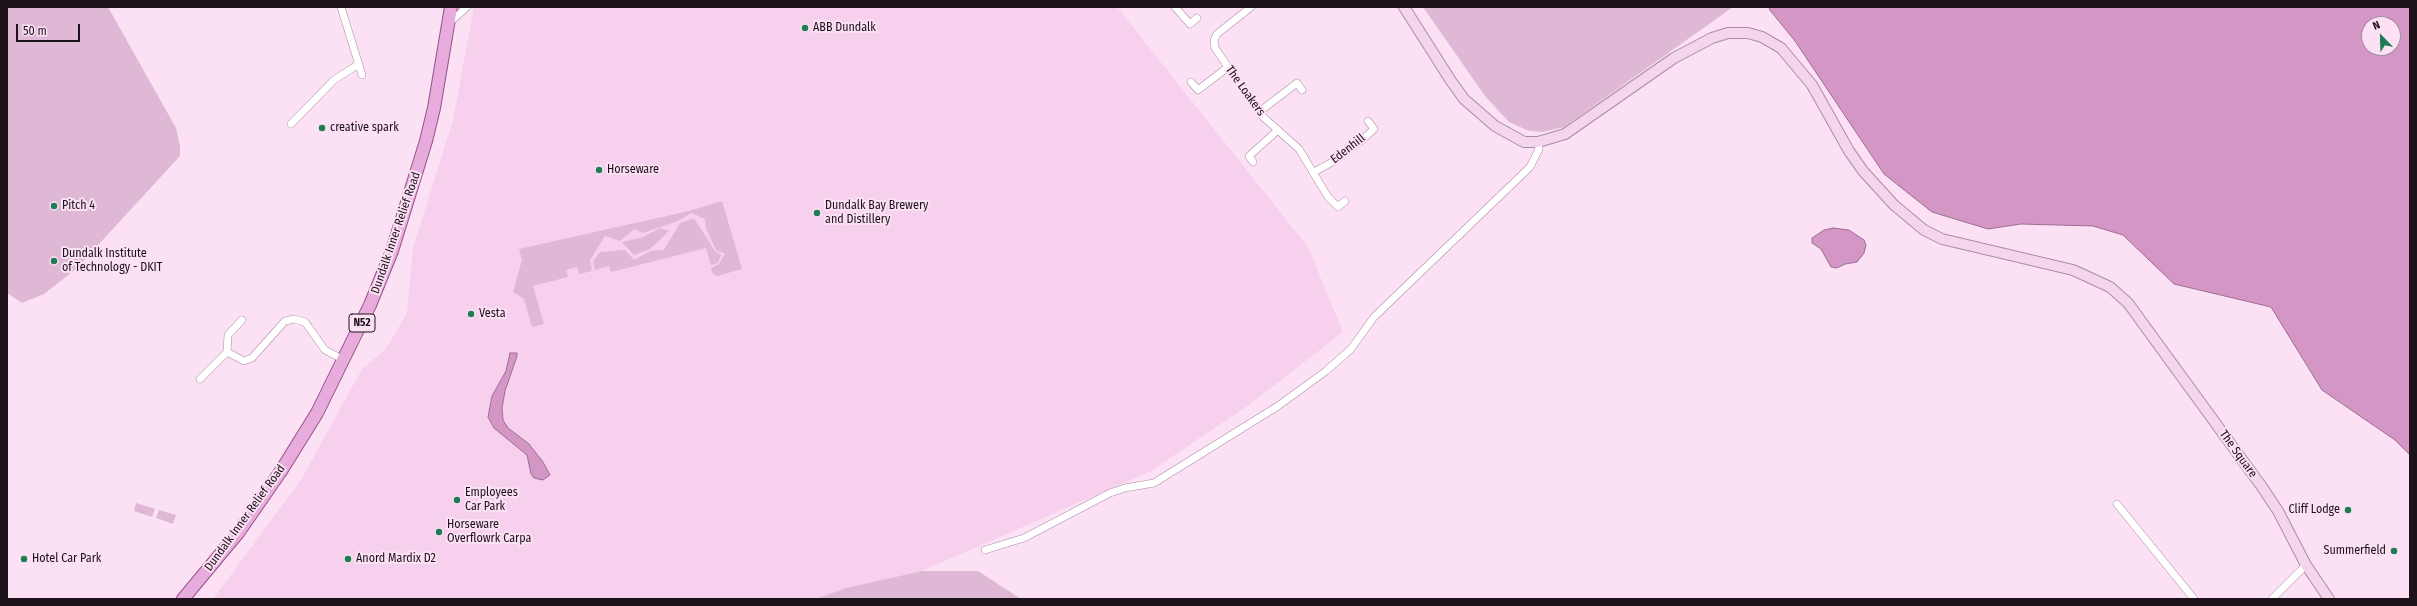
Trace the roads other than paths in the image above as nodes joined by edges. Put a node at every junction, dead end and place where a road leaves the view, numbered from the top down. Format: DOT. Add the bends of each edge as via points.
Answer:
graph roads {
  1 [pos="341,7"];
  2 [pos="451,7"];
  3 [pos="467,7"];
  4 [pos="1176,7"];
  5 [pos="1251,7"];
  6 [pos="1404,7"];
  7 [pos="1197,18"];
  8 [pos="448,24"];
  9 [pos="359,64"];
  10 [pos="1228,67"];
  11 [pos="362,75"];
  12 [pos="1191,82"];
  13 [pos="1302,90"];
  14 [pos="1259,112"];
  15 [pos="1368,121"];
  16 [pos="291,124"];
  17 [pos="1278,130"];
  18 [pos="1538,142"];
  19 [pos="1253,162"];
  20 [pos="1314,172"];
  21 [pos="1345,201"];
  22 [pos="242,320"];
  23 [pos="227,352"];
  24 [pos="344,360"];
  25 [pos="200,379"];
  26 [pos="2116,504"];
  27 [pos="985,550"];
  28 [pos="2306,565"];
  29 [pos="183,599"];
  30 [pos="2194,599"];
  31 [pos="2272,599"];
  32 [pos="2329,599"];
  1 -- 9 [label="street"];
  2 -- 8 [label="main road, Dundalk Inner Relief Road / N52"];
  3 -- 8 [label="street"];
  4 -- 7 [label="street" via="1190,24"];
  5 -- 10 [label="street, The Loakers" via="1217,34 1214,40 1215,48"];
  6 -- 18 [label="main road" via="1451,81 1473,107 1510,136 1524,142"];
  8 -- 24 [label="main road, Dundalk Inner Relief Road / N52" via="434,108 417,176 392,251"];
  9 -- 11 [label="street"];
  9 -- 16 [label="street" via="334,80"];
  10 -- 12 [label="street" via="1198,90"];
  10 -- 14 [label="street, The Loakers"];
  13 -- 14 [label="street" via="1297,83"];
  14 -- 17 [label="street, The Loakers"];
  15 -- 20 [label="street, Edenhill" via="1374,129 1334,161"];
  17 -- 19 [label="street" via="1249,156"];
  17 -- 20 [label="street, The Loakers" via="1299,149"];
  18 -- 27 [label="street" via="1538,150 1530,167 1374,317 1351,349 1326,371 1278,406 1154,483 1110,493 1024,538"];
  18 -- 28 [label="main road, The Square" via="1565,134 1647,75 1693,47 1728,33 1748,32 1762,37 1781,48 1798,66 1812,85 1849,151 1864,171 1894,205 1924,230 1942,239 2046,263 2094,278 2110,287 2128,303 2262,487 2278,511"];
  20 -- 21 [label="street, The Loakers" via="1338,208"];
  22 -- 23 [label="street" via="228,335"];
  23 -- 24 [label="street" via="244,360 252,358 285,321 300,320 305,322 325,350"];
  23 -- 25 [label="street"];
  24 -- 29 [label="main road, Dundalk Inner Relief Road / N52" via="317,413 281,471 238,533"];
  26 -- 30 [label="street"];
  28 -- 31 [label="street"];
  28 -- 32 [label="main road, The Square"];
}
